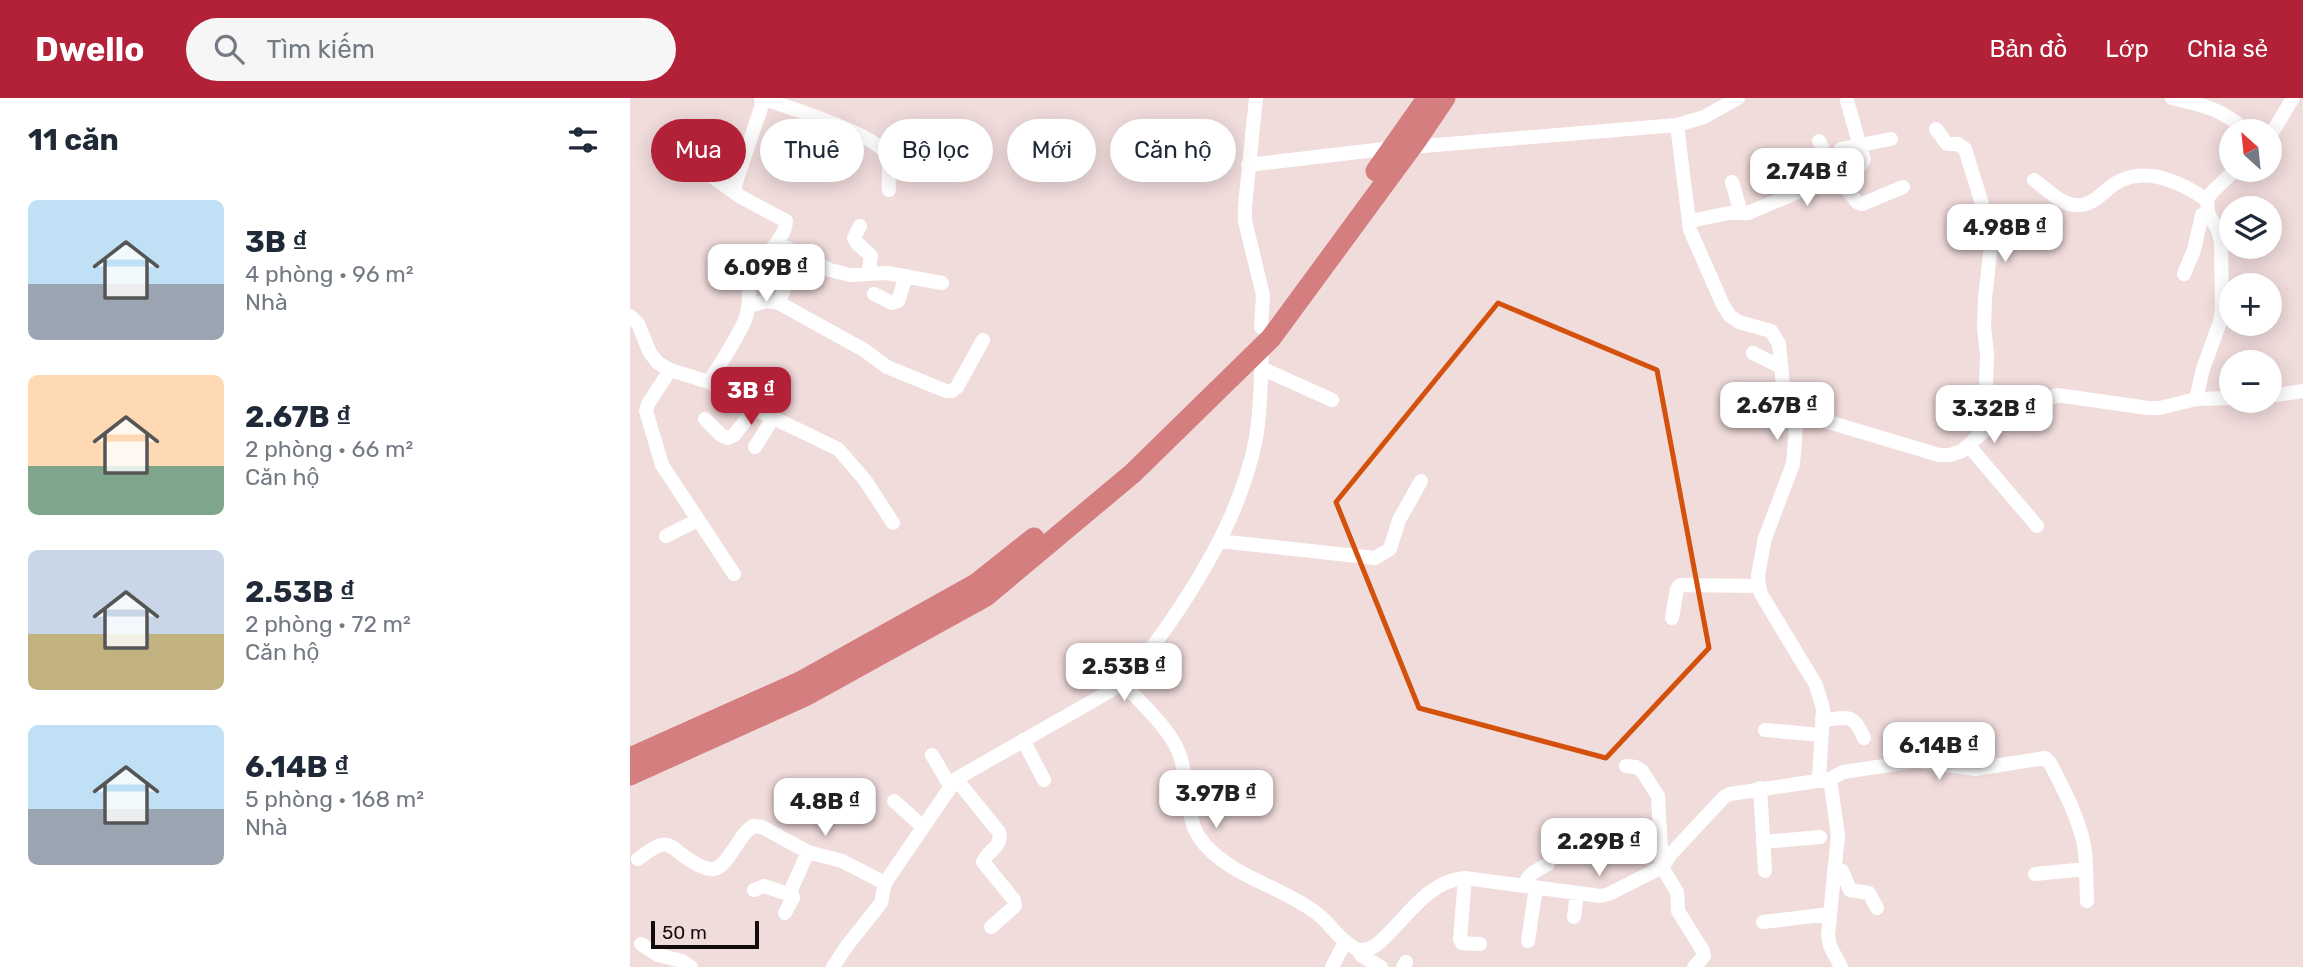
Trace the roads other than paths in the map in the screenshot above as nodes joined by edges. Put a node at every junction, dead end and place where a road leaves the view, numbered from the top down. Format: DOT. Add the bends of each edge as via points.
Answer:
graph roads {
  1 [pos="762,98"];
  2 [pos="1256,98"];
  3 [pos="1428,98"];
  4 [pos="1445,98"];
  5 [pos="1738,98"];
  6 [pos="2172,98"];
  7 [pos="2293,98"];
  8 [pos="1847,101"];
  9 [pos="2233,119"];
  10 [pos="2280,119"];
  11 [pos="1677,125"];
  12 [pos="1936,129"];
  13 [pos="1891,139"];
  14 [pos="1819,141"];
  15 [pos="1860,145"];
  16 [pos="1402,148"];
  17 [pos="1841,149"];
  18 [pos="1248,165"];
  19 [pos="1835,178"];
  20 [pos="2034,180"];
  21 [pos="721,182"];
  22 [pos="1732,182"];
  23 [pos="2222,182"];
  24 [pos="1903,187"];
  25 [pos="888,190"];
  26 [pos="736,192"];
  27 [pos="2208,206"];
  28 [pos="1741,213"];
  29 [pos="1690,221"];
  30 [pos="860,226"];
  31 [pos="777,243"];
  32 [pos="868,274"];
  33 [pos="2184,274"];
  34 [pos="789,275"];
  35 [pos="906,276"];
  36 [pos="942,283"];
  37 [pos="874,294"];
  38 [pos="779,303"];
  39 [pos="749,306"];
  40 [pos="630,316"];
  41 [pos="983,340"];
  42 [pos="1261,347"];
  43 [pos="1753,353"];
  44 [pos="1782,367"];
  45 [pos="670,370"];
  46 [pos="709,382"];
  47 [pos="2303,391"];
  48 [pos="2282,394"];
  49 [pos="2219,398"];
  50 [pos="2196,399"];
  51 [pos="1332,400"];
  52 [pos="755,409"];
  53 [pos="1797,415"];
  54 [pos="773,418"];
  55 [pos="705,419"];
  56 [pos="1985,429"];
  57 [pos="1969,446"];
  58 [pos="755,447"];
  59 [pos="1150,448"];
  60 [pos="1421,481"];
  61 [pos="698,520"];
  62 [pos="893,523"];
  63 [pos="2036,526"];
  64 [pos="666,536"];
  65 [pos="1219,541"];
  66 [pos="734,574"];
  67 [pos="1759,586"];
  68 [pos="1671,618"];
  69 [pos="1122,682"];
  70 [pos="1822,727"];
  71 [pos="1765,730"];
  72 [pos="1864,738"];
  73 [pos="1023,740"];
  74 [pos="932,755"];
  75 [pos="630,758"];
  76 [pos="1626,766"];
  77 [pos="630,775"];
  78 [pos="1044,780"];
  79 [pos="1825,780"];
  80 [pos="953,783"];
  81 [pos="1760,788"];
  82 [pos="894,801"];
  83 [pos="923,827"];
  84 [pos="1820,837"];
  85 [pos="1763,842"];
  86 [pos="808,852"];
  87 [pos="638,859"];
  88 [pos="1548,864"];
  89 [pos="1662,867"];
  90 [pos="2086,869"];
  91 [pos="1834,870"];
  92 [pos="1765,871"];
  93 [pos="2035,874"];
  94 [pos="1465,878"];
  95 [pos="885,883"];
  96 [pos="1531,887"];
  97 [pos="754,890"];
  98 [pos="791,890"];
  99 [pos="1577,893"];
  100 [pos="2087,901"];
  101 [pos="1877,908"];
  102 [pos="785,913"];
  103 [pos="1830,914"];
  104 [pos="1574,917"];
  105 [pos="1763,922"];
  106 [pos="992,927"];
  107 [pos="1528,942"];
  108 [pos="641,944"];
  109 [pos="1480,944"];
  110 [pos="1351,946"];
  111 [pos="691,967"];
  112 [pos="833,967"];
  113 [pos="1332,967"];
  114 [pos="1381,967"];
  115 [pos="1694,967"];
  116 [pos="1841,967"];
  1 -- 25 [label="street" via="873,142 888,157"];
  1 -- 26 [label="street"];
  2 -- 18 [label="street"];
  3 -- 16 [label="highway"];
  4 -- 16 [label="highway"];
  5 -- 11 [label="street" via="1704,117"];
  6 -- 9 [label="street" via="2214,108"];
  7 -- 10 [label="street"];
  8 -- 15 [label="street"];
  11 -- 16 [label="street"];
  11 -- 29 [label="street"];
  12 -- 56 [label="street" via="1947,144 1965,149 1992,236 1984,308"];
  13 -- 15 [label="street"];
  14 -- 19 [label="street"];
  15 -- 17 [label="street"];
  15 -- 19 [label="street" via="1862,164"];
  16 -- 18 [label="street"];
  16 -- 42 [label="highway"];
  18 -- 42 [label="street" via="1245,220 1263,295"];
  19 -- 24 [label="street" via="1862,204"];
  19 -- 28 [label="street"];
  20 -- 27 [label="street" via="2077,206 2124,179 2161,176 2193,191"];
  21 -- 26 [label="street"];
  22 -- 28 [label="street"];
  23 -- 27 [label="street" via="2211,192"];
  26 -- 31 [label="street" via="786,221"];
  27 -- 33 [label="street"];
  27 -- 50 [label="street" via="2221,242 2222,310"];
  28 -- 29 [label="street"];
  29 -- 44 [label="street" via="1693,240 1723,305 1739,321 1771,331 1779,344"];
  30 -- 32 [label="street" via="855,238 871,256"];
  31 -- 32 [label="street" via="830,270"];
  31 -- 39 [label="street" via="750,278"];
  32 -- 35 [label="street"];
  34 -- 38 [label="street"];
  35 -- 36 [label="street"];
  35 -- 37 [label="street" via="898,301 892,303"];
  38 -- 39 [label="street"];
  38 -- 41 [label="street" via="887,367 946,391 957,387"];
  39 -- 46 [label="street"];
  40 -- 45 [label="street" via="650,353"];
  42 -- 51 [label="street"];
  42 -- 59 [label="highway"];
  42 -- 65 [label="street" via="1256,436 1247,476"];
  43 -- 44 [label="street"];
  44 -- 53 [label="street" via="1784,395"];
  45 -- 46 [label="street"];
  45 -- 61 [label="street" via="646,411 662,465"];
  46 -- 52 [label="street"];
  47 -- 48 [label="street"];
  49 -- 50 [label="street"];
  50 -- 56 [label="street" via="2148,408 2057,395"];
  52 -- 54 [label="street"];
  52 -- 55 [label="street" via="728,438"];
  53 -- 57 [label="street" via="1939,455"];
  53 -- 67 [label="street" via="1793,464 1765,538"];
  54 -- 58 [label="street"];
  54 -- 62 [label="street" via="838,449"];
  56 -- 57 [label="street"];
  57 -- 63 [label="street"];
  59 -- 75 [label="highway" via="976,584 802,681"];
  59 -- 77 [label="highway" via="1133,473 986,596 805,696"];
  60 -- 65 [label="street" via="1399,520 1390,549 1375,558"];
  61 -- 64 [label="street"];
  61 -- 66 [label="street"];
  65 -- 69 [label="street" via="1181,607"];
  67 -- 68 [label="street" via="1680,586"];
  67 -- 70 [label="street" via="1816,685"];
  69 -- 73 [label="street"];
  69 -- 110 [label="street" via="1174,742 1193,825 1209,850 1317,913"];
  70 -- 71 [label="street"];
  70 -- 72 [label="street" via="1853,719"];
  70 -- 79 [label="street"];
  73 -- 78 [label="street"];
  73 -- 80 [label="street"];
  74 -- 80 [label="street"];
  76 -- 89 [label="street" via="1642,771 1658,796"];
  79 -- 81 [label="street"];
  79 -- 90 [label="street" via="1843,772 1917,761 1975,769 2045,758 2073,810"];
  79 -- 91 [label="street" via="1838,827"];
  80 -- 83 [label="street"];
  80 -- 106 [label="street" via="1001,838 983,862 1015,906"];
  81 -- 85 [label="street"];
  81 -- 89 [label="street" via="1724,797"];
  82 -- 83 [label="street"];
  83 -- 95 [label="street"];
  84 -- 85 [label="street"];
  85 -- 92 [label="street"];
  86 -- 87 [label="street" via="753,825 715,869 706,869 663,844"];
  86 -- 95 [label="street" via="842,861"];
  86 -- 98 [label="street"];
  88 -- 96 [label="street" via="1526,879"];
  89 -- 99 [label="street" via="1609,894"];
  89 -- 115 [label="street" via="1677,892 1678,911 1703,951 1704,957"];
  90 -- 93 [label="street"];
  90 -- 100 [label="street"];
  91 -- 101 [label="street" via="1844,874 1850,890 1868,893"];
  91 -- 103 [label="street"];
  94 -- 96 [label="street"];
  94 -- 109 [label="street" via="1460,939"];
  94 -- 110 [label="street" via="1454,878 1429,892 1384,939 1364,950"];
  95 -- 112 [label="street" via="881,903"];
  96 -- 99 [label="street"];
  96 -- 107 [label="street"];
  97 -- 98 [label="street" via="764,886 783,894"];
  98 -- 102 [label="street" via="793,898"];
  99 -- 104 [label="street"];
  103 -- 105 [label="street"];
  103 -- 116 [label="street" via="1830,946"];
  108 -- 111 [label="street"];
  110 -- 113 [label="street"];
  110 -- 114 [label="street"];
}
